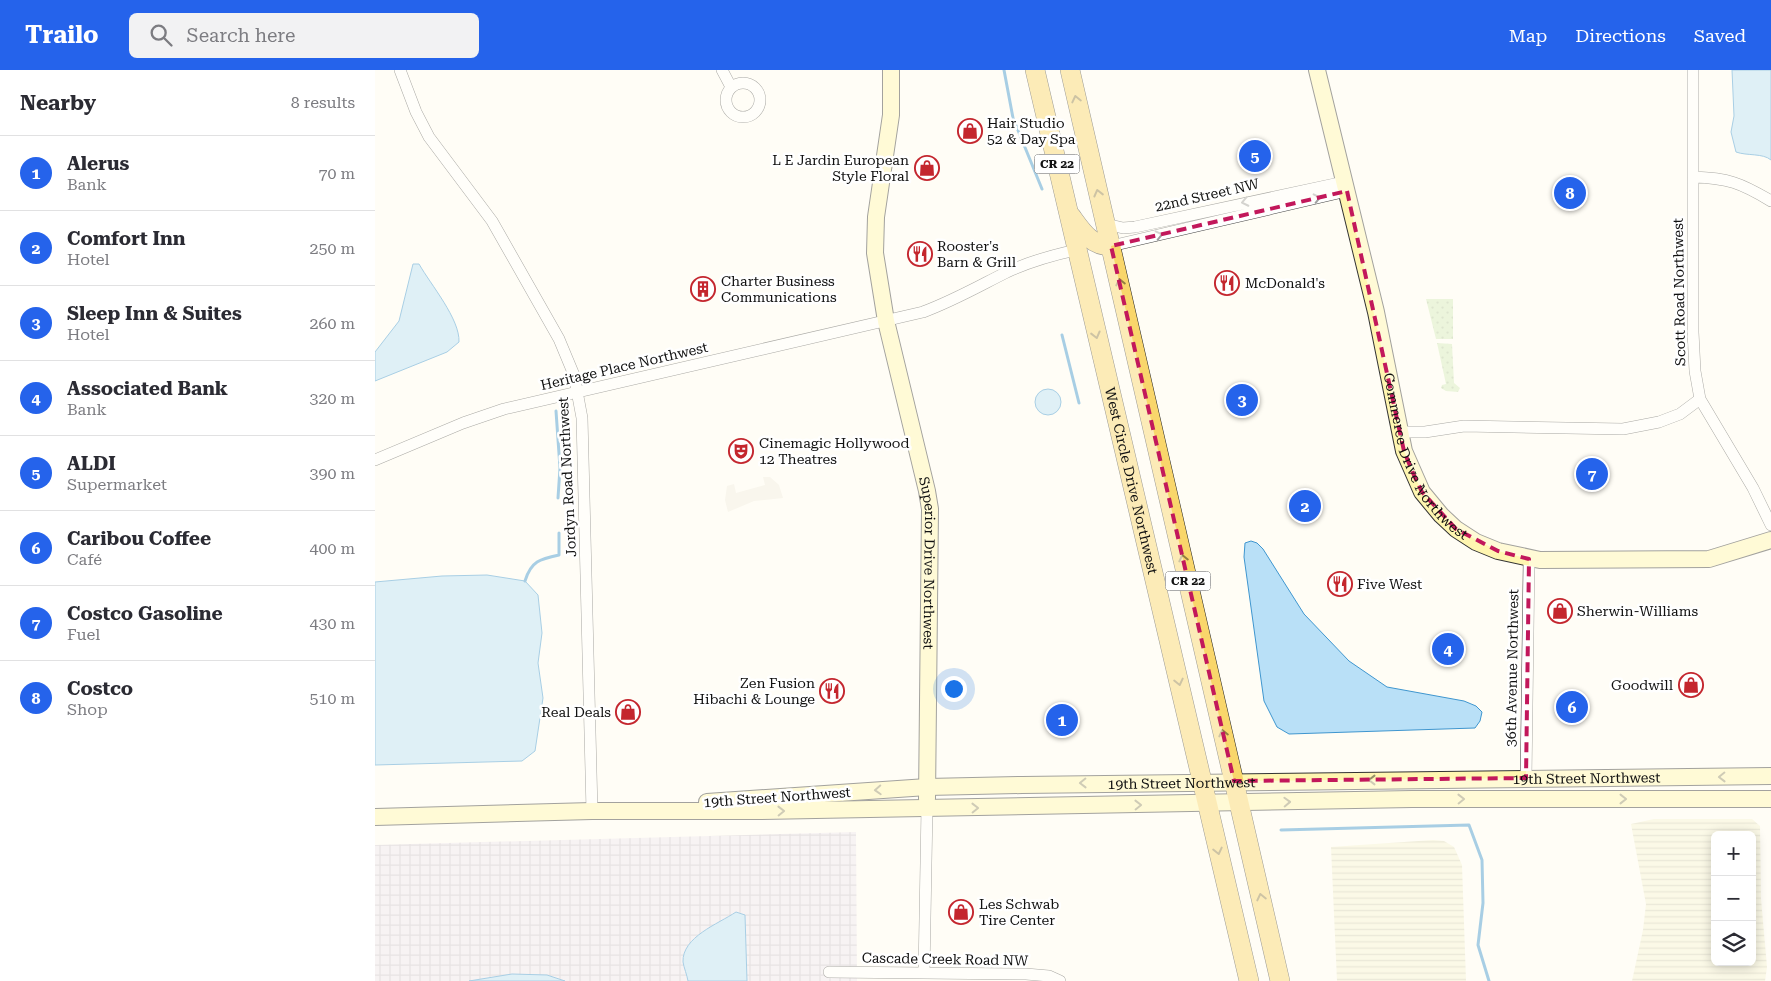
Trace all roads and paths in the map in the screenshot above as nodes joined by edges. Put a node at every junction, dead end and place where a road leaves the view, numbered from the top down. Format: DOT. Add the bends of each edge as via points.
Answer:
graph roads {
  1 [pos="400,70"];
  2 [pos="722,70"];
  3 [pos="891,70"];
  4 [pos="1035,70"];
  5 [pos="1070,70"];
  6 [pos="1317,70"];
  7 [pos="1693,70"];
  8 [pos="731,87"];
  9 [pos="1693,177"];
  10 [pos="1345,186"];
  11 [pos="1771,201"];
  12 [pos="1068,211"];
  13 [pos="1106,224"];
  14 [pos="1111,246"];
  15 [pos="1076,250"];
  16 [pos="886,321"];
  17 [pos="578,392"];
  18 [pos="1701,399"];
  19 [pos="1402,432"];
  20 [pos="375,460"];
  21 [pos="1771,525"];
  22 [pos="1771,540"];
  23 [pos="1529,559"];
  24 [pos="1771,776"];
  25 [pos="1525,778"];
  26 [pos="1234,781"];
  27 [pos="1202,782"];
  28 [pos="927,787"];
  29 [pos="1771,799"];
  30 [pos="1239,803"];
  31 [pos="1207,804"];
  32 [pos="927,808"];
  33 [pos="592,811"];
  34 [pos="375,817"];
  35 [pos="829,972"];
  36 [pos="924,972"];
  37 [pos="1060,981"];
  38 [pos="1249,981"];
  39 [pos="1280,981"];
  1 -- 17 [label="street, Jordyn Road Northwest" via="429,137 492,221 559,340"];
  2 -- 8 [label="street"];
  3 -- 16 [label="street, Superior Drive Northwest" via="891,115 875,234 877,274"];
  4 -- 12 [label="main road, West Circle Drive Northwest / CR 22"];
  13 -- 5 [label="main road, CR 22, one-way"];
  6 -- 10 [label="street, Commerce Drive Northwest"];
  7 -- 9 [label="street, Scott Road Northwest"];
  9 -- 11 [label="street" via="1722,178"];
  9 -- 18 [label="street, Scott Road Northwest" via="1693,332 1695,372"];
  10 -- 13 [label="street, 22nd Street NW, one-way" via="1135,227"];
  14 -- 10 [label="street, 22nd Street NW, one-way"];
  10 -- 19 [label="street, Commerce Drive Northwest"];
  12 -- 14 [label="main road" via="1088,238 1102,246"];
  12 -- 15 [label="main road, West Circle Drive Northwest / CR 22"];
  13 -- 14 [label="main road, CR 22"];
  26 -- 14 [label="main road, CR 22, one-way"];
  15 -- 16 [label="street, Heritage Place Northwest" via="1007,272 948,303"];
  15 -- 27 [label="main road, West Circle Drive Northwest / CR 22, one-way"];
  16 -- 17 [label="street, Heritage Place Northwest"];
  16 -- 28 [label="street, Superior Drive Northwest" via="930,509"];
  17 -- 20 [label="street, Heritage Place Northwest" via="504,409"];
  17 -- 33 [label="street, Jordyn Road Northwest" via="582,418"];
  18 -- 19 [label="street" via="1680,414 1623,429 1465,426"];
  18 -- 21 [label="street, Scott Road Northwest"];
  19 -- 23 [label="street, Commerce Drive Northwest" via="1404,451 1413,473 1422,492 1441,515 1476,542"];
  22 -- 23 [label="street, Commerce Drive Northwest" via="1709,559"];
  23 -- 25 [label="street, 36th Avenue Northwest"];
  24 -- 25 [label="street, 19th Street Northwest, one-way"];
  25 -- 26 [label="street, 19th Street Northwest, one-way"];
  26 -- 27 [label="street, 19th Street Northwest"];
  26 -- 30 [label="main road, CR 22"];
  27 -- 28 [label="street, 19th Street Northwest, one-way"];
  27 -- 31 [label="main road, West Circle Drive Northwest / CR 22"];
  28 -- 32 [label="street, Superior Drive Northwest"];
  28 -- 33 [label="street, 19th Street Northwest, one-way"];
  30 -- 29 [label="street, 19th Street Northwest, one-way" via="1525,798"];
  30 -- 31 [label="street, 19th Street Northwest"];
  39 -- 30 [label="main road, CR 22, one-way"];
  32 -- 31 [label="street, 19th Street Northwest, one-way"];
  31 -- 38 [label="main road, West Circle Drive Northwest / CR 22, one-way"];
  33 -- 32 [label="street, 19th Street Northwest, one-way"];
  32 -- 36 [label="street, Superior Drive Northwest"];
  33 -- 34 [label="street, 19th Street Northwest"];
  35 -- 36 [label="street, Cascade Creek Road NW"];
  36 -- 37 [label="street, Cascade Creek Road NW" via="1038,975"];
}
